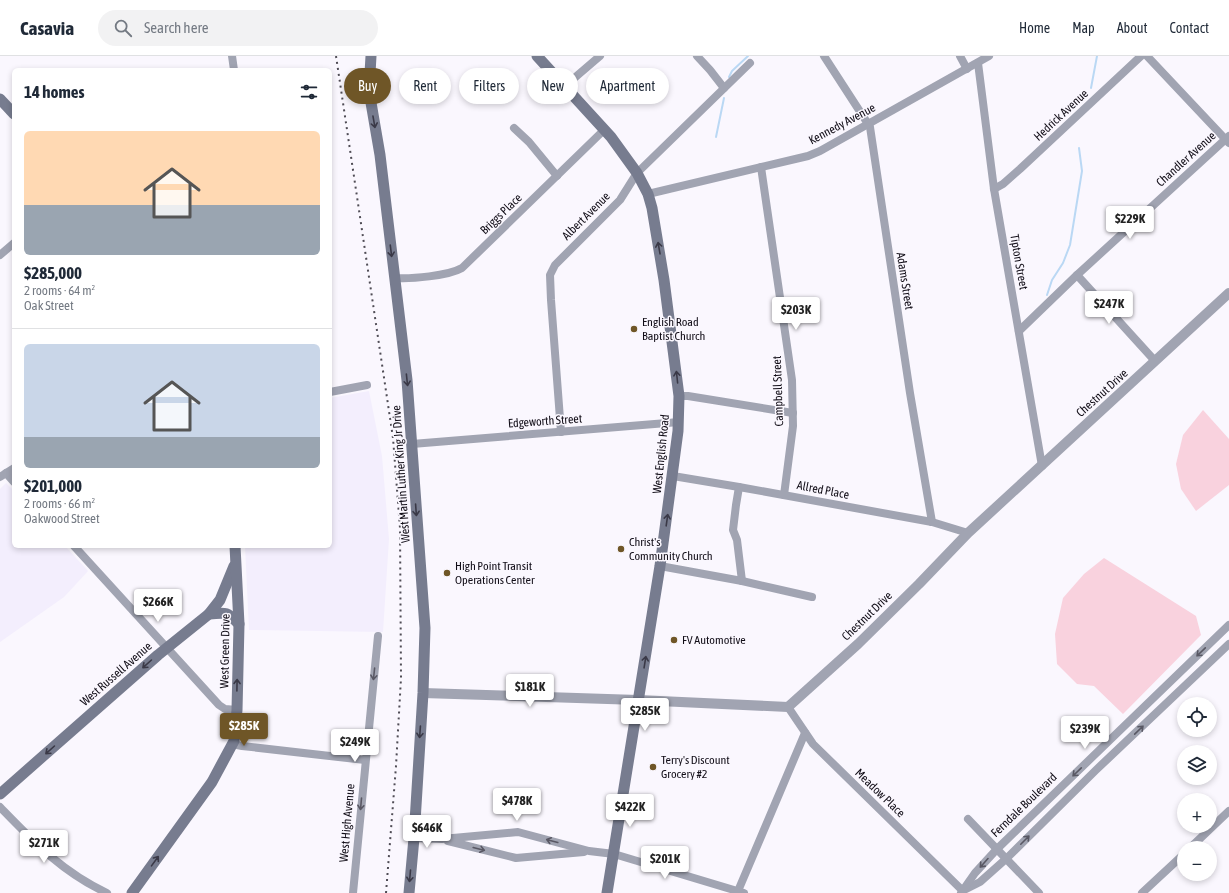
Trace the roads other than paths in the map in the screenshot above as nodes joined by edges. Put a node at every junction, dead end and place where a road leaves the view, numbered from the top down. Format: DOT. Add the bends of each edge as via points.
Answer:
graph roads {
  1 [pos="232,56"];
  2 [pos="371,56"];
  3 [pos="537,56"];
  4 [pos="600,56"];
  5 [pos="697,56"];
  6 [pos="824,56"];
  7 [pos="960,56"];
  8 [pos="989,56"];
  9 [pos="1141,56"];
  10 [pos="1147,56"];
  11 [pos="978,62"];
  12 [pos="750,63"];
  13 [pos="234,68"];
  14 [pos="548,68"];
  15 [pos="967,69"];
  16 [pos="578,75"];
  17 [pos="724,88"];
  18 [pos="0,99"];
  19 [pos="578,100"];
  20 [pos="12,112"];
  21 [pos="868,124"];
  22 [pos="514,128"];
  23 [pos="605,129"];
  24 [pos="1228,139"];
  25 [pos="761,167"];
  26 [pos="637,173"];
  27 [pos="557,176"];
  28 [pos="994,189"];
  29 [pos="648,194"];
  30 [pos="12,245"];
  31 [pos="0,255"];
  32 [pos="1076,275"];
  33 [pos="395,278"];
  34 [pos="1229,293"];
  35 [pos="1020,331"];
  36 [pos="1156,361"];
  37 [pos="367,385"];
  38 [pos="332,392"];
  39 [pos="679,396"];
  40 [pos="793,413"];
  41 [pos="679,422"];
  42 [pos="561,432"];
  43 [pos="412,444"];
  44 [pos="1042,466"];
  45 [pos="12,469"];
  46 [pos="3,475"];
  47 [pos="673,476"];
  48 [pos="12,481"];
  49 [pos="740,487"];
  50 [pos="784,495"];
  51 [pos="932,522"];
  52 [pos="968,532"];
  53 [pos="76,548"];
  54 [pos="235,548"];
  55 [pos="236,564"];
  56 [pos="660,566"];
  57 [pos="742,580"];
  58 [pos="812,597"];
  59 [pos="209,614"];
  60 [pos="239,624"];
  61 [pos="1229,625"];
  62 [pos="378,636"];
  63 [pos="1229,644"];
  64 [pos="167,647"];
  65 [pos="423,693"];
  66 [pos="638,700"];
  67 [pos="788,707"];
  68 [pos="237,710"];
  69 [pos="805,732"];
  70 [pos="232,744"];
  71 [pos="365,760"];
  72 [pos="0,794"];
  73 [pos="0,807"];
  74 [pos="1229,811"];
  75 [pos="968,819"];
  76 [pos="414,838"];
  77 [pos="442,839"];
  78 [pos="1197,841"];
  79 [pos="997,849"];
  80 [pos="589,851"];
  81 [pos="614,854"];
  82 [pos="1007,858"];
  83 [pos="1177,860"];
  84 [pos="741,892"];
  85 [pos="962,892"];
  86 [pos="107,893"];
  87 [pos="132,893"];
  88 [pos="353,893"];
  89 [pos="409,893"];
  90 [pos="608,893"];
  91 [pos="1039,893"];
  92 [pos="1142,893"];
  1 -- 13 [label="street"];
  2 -- 33 [label="main road, West Martin Luther King Jr Drive, one-way" via="369,91 380,154"];
  3 -- 14 [label="main road, West English Road"];
  4 -- 16 [label="street"];
  5 -- 17 [label="street"];
  6 -- 21 [label="street, Adams Street"];
  7 -- 15 [label="street"];
  8 -- 11 [label="street, Kennedy Avenue"];
  9 -- 28 [label="street, Hedrick Avenue" via="1020,169"];
  10 -- 24 [label="street"];
  11 -- 15 [label="street, Kennedy Avenue"];
  11 -- 28 [label="street, Tipton Street"];
  12 -- 17 [label="street, Albert Avenue"];
  15 -- 21 [label="street, Kennedy Avenue"];
  17 -- 26 [label="street, Albert Avenue"];
  18 -- 20 [label="main road"];
  19 -- 23 [label="main road, West English Road"];
  21 -- 25 [label="street, Kennedy Avenue" via="808,156"];
  21 -- 51 [label="street, Adams Street"];
  22 -- 27 [label="street"];
  23 -- 26 [label="main road, West English Road"];
  23 -- 27 [label="street, Briggs Place"];
  24 -- 32 [label="street, Chandler Avenue"];
  25 -- 29 [label="street, Kennedy Avenue"];
  25 -- 40 [label="street, Campbell Street" via="789,352"];
  26 -- 29 [label="main road, West English Road"];
  26 -- 42 [label="street, Albert Avenue" via="620,200 555,265 550,275"];
  27 -- 33 [label="street, Briggs Place" via="456,272"];
  28 -- 35 [label="street, Tipton Street"];
  39 -- 29 [label="main road, West English Road, one-way" via="664,280"];
  30 -- 31 [label="street"];
  32 -- 35 [label="street, Chandler Avenue"];
  32 -- 36 [label="street"];
  33 -- 43 [label="main road, West Martin Luther King Jr Drive, one-way"];
  34 -- 36 [label="street, Chestnut Drive"];
  35 -- 44 [label="street, Tipton Street"];
  36 -- 44 [label="street, Chestnut Drive"];
  37 -- 38 [label="street"];
  39 -- 40 [label="street"];
  39 -- 41 [label="main road, West English Road"];
  40 -- 50 [label="street, Campbell Street"];
  41 -- 42 [label="street, Edgeworth Street"];
  41 -- 47 [label="main road, West English Road"];
  42 -- 43 [label="street, Edgeworth Street"];
  43 -- 65 [label="main road, West Martin Luther King Jr Drive, one-way" via="425,628"];
  44 -- 52 [label="street, Chestnut Drive"];
  45 -- 46 [label="street"];
  46 -- 48 [label="street"];
  47 -- 49 [label="street, Allred Place"];
  56 -- 47 [label="main road, West English Road, one-way"];
  49 -- 50 [label="street, Allred Place"];
  49 -- 57 [label="street" via="733,530 737,540"];
  50 -- 51 [label="street, Allred Place"];
  51 -- 52 [label="street, Allred Place"];
  52 -- 67 [label="street, Chestnut Drive" via="919,584"];
  53 -- 64 [label="street"];
  54 -- 55 [label="main road, West Green Drive"];
  55 -- 59 [label="main road, West Russell Avenue" via="220,600"];
  55 -- 60 [label="main road, West Green Drive"];
  56 -- 57 [label="street"];
  66 -- 56 [label="main road, West English Road, one-way"];
  57 -- 58 [label="street"];
  59 -- 60 [label="main road" via="223,612"];
  59 -- 64 [label="main road, West Russell Avenue"];
  68 -- 60 [label="main road, West Green Drive, one-way"];
  61 -- 79 [label="street, Ferndale Boulevard, one-way"];
  62 -- 71 [label="street, West High Avenue, one-way"];
  82 -- 63 [label="street, one-way"];
  64 -- 68 [label="street" via="219,705 225,709"];
  64 -- 72 [label="main road, West Russell Avenue, one-way"];
  65 -- 66 [label="street"];
  65 -- 76 [label="main road, West Martin Luther King Jr Drive, one-way"];
  66 -- 67 [label="street"];
  66 -- 81 [label="main road, West English Road"];
  67 -- 69 [label="street, Meadow Place"];
  68 -- 70 [label="main road, West Green Drive"];
  69 -- 84 [label="street"];
  69 -- 85 [label="street, Meadow Place" via="813,744"];
  70 -- 71 [label="street"];
  87 -- 70 [label="main road, West Green Drive, one-way" via="212,782"];
  71 -- 88 [label="street, West High Avenue, one-way"];
  73 -- 86 [label="street" via="37,846 76,876"];
  74 -- 78 [label="street"];
  75 -- 79 [label="street"];
  76 -- 77 [label="street"];
  76 -- 89 [label="main road, West Martin Luther King Jr Drive, one-way"];
  77 -- 80 [label="street, one-way" via="516,858"];
  80 -- 77 [label="street, one-way" via="518,832"];
  79 -- 82 [label="street"];
  79 -- 85 [label="street, Ferndale Boulevard, one-way"];
  80 -- 81 [label="street"];
  81 -- 84 [label="street"];
  81 -- 90 [label="main road, West English Road"];
  82 -- 85 [label="street" via="980,882"];
  82 -- 91 [label="street"];
  83 -- 92 [label="street"];
}
